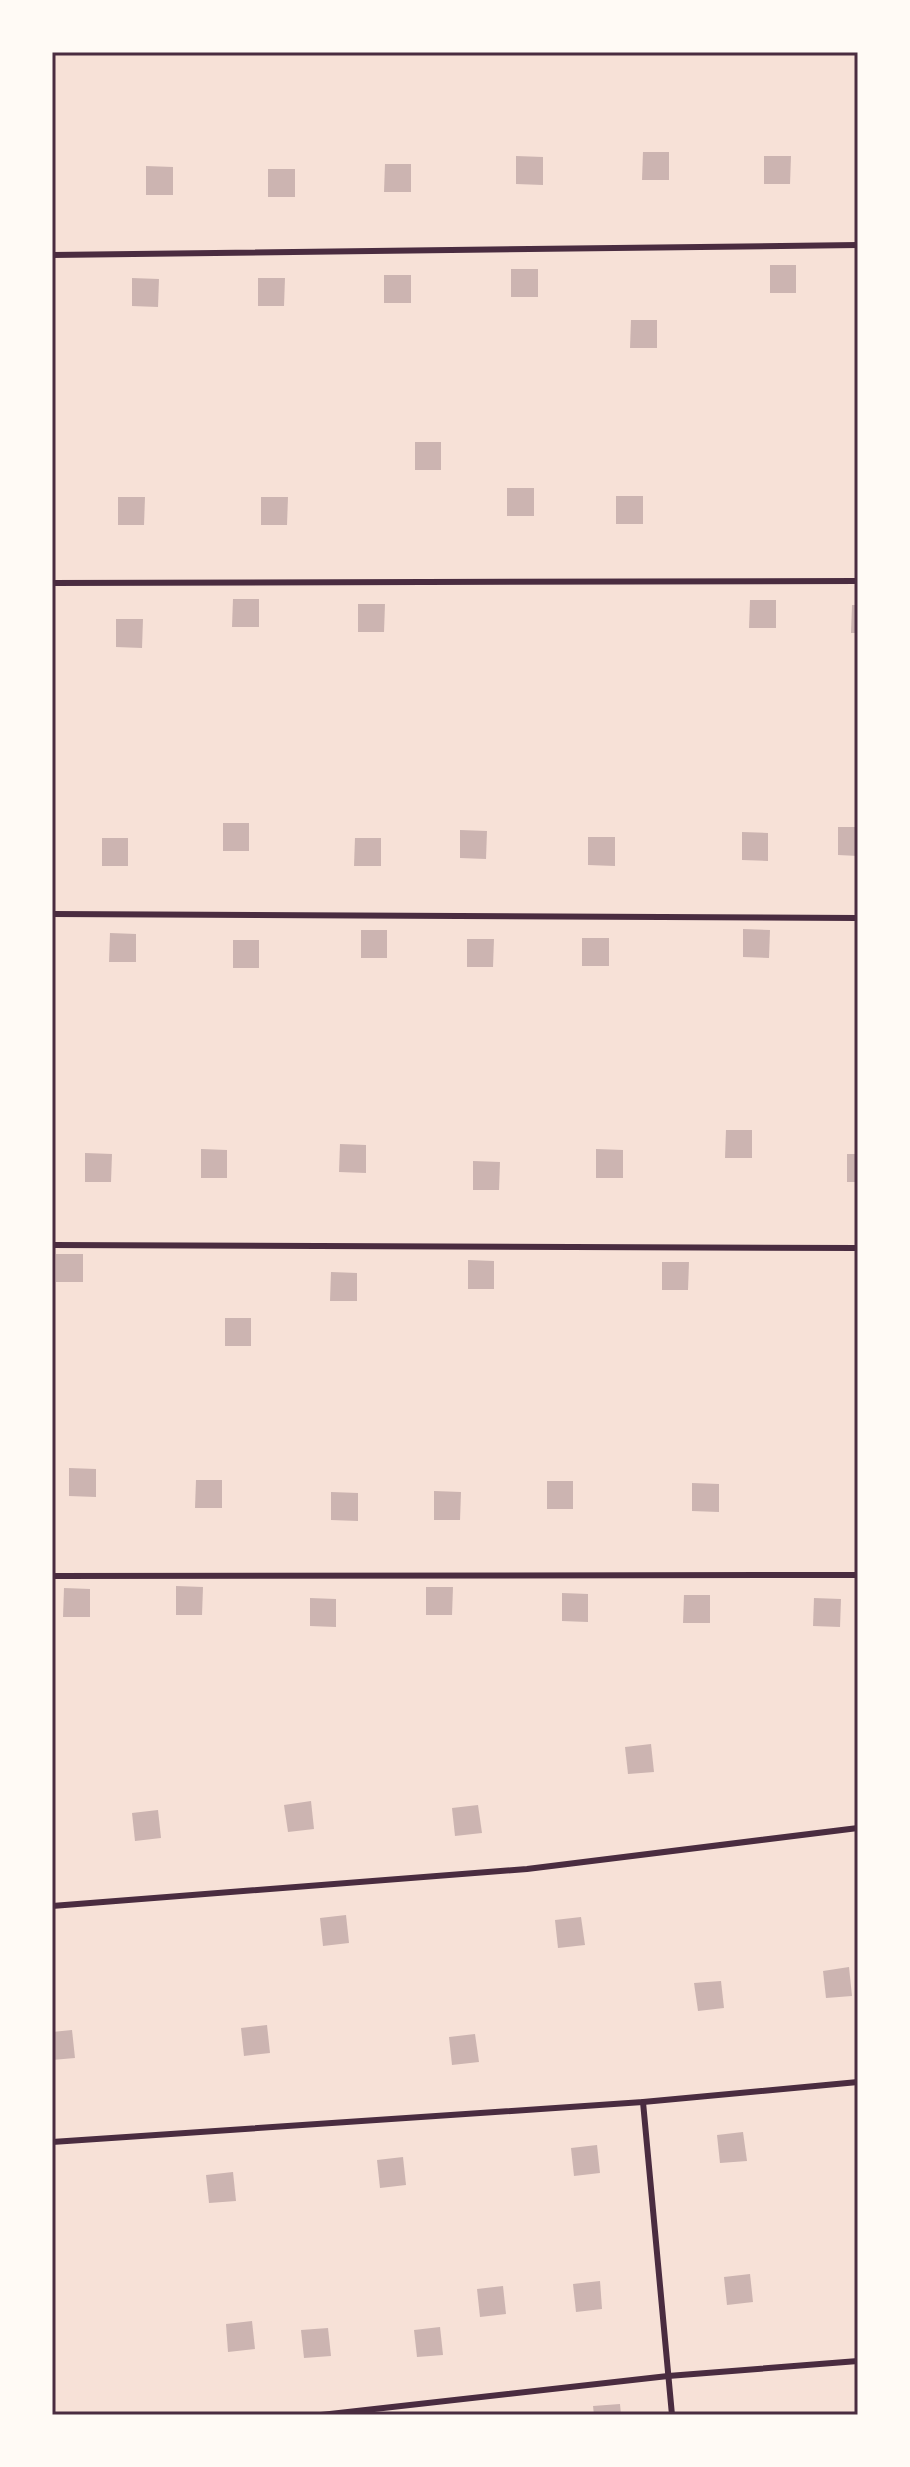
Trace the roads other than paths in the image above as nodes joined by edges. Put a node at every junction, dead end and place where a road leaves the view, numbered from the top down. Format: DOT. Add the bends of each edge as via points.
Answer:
graph roads {
  1 [pos="858,245"];
  2 [pos="52,255"];
  3 [pos="858,581"];
  4 [pos="52,583"];
  5 [pos="52,914"];
  6 [pos="858,918"];
  7 [pos="52,1245"];
  8 [pos="858,1248"];
  9 [pos="858,1575"];
  10 [pos="52,1576"];
  11 [pos="858,1828"];
  12 [pos="52,1906"];
  13 [pos="858,2082"];
  14 [pos="643,2102"];
  15 [pos="52,2142"];
  16 [pos="858,2361"];
  17 [pos="668,2376"];
  18 [pos="321,2415"];
  19 [pos="672,2415"];
  1 -- 2 [label="lane"];
  3 -- 4 [label="lane"];
  5 -- 6 [label="lane"];
  7 -- 8 [label="lane"];
  9 -- 10 [label="lane"];
  11 -- 12 [label="lane" via="527,1869"];
  13 -- 14 [label="lane"];
  14 -- 15 [label="lane"];
  14 -- 17 [label="lane"];
  16 -- 17 [label="lane"];
  17 -- 18 [label="lane"];
  17 -- 19 [label="lane"];
}
